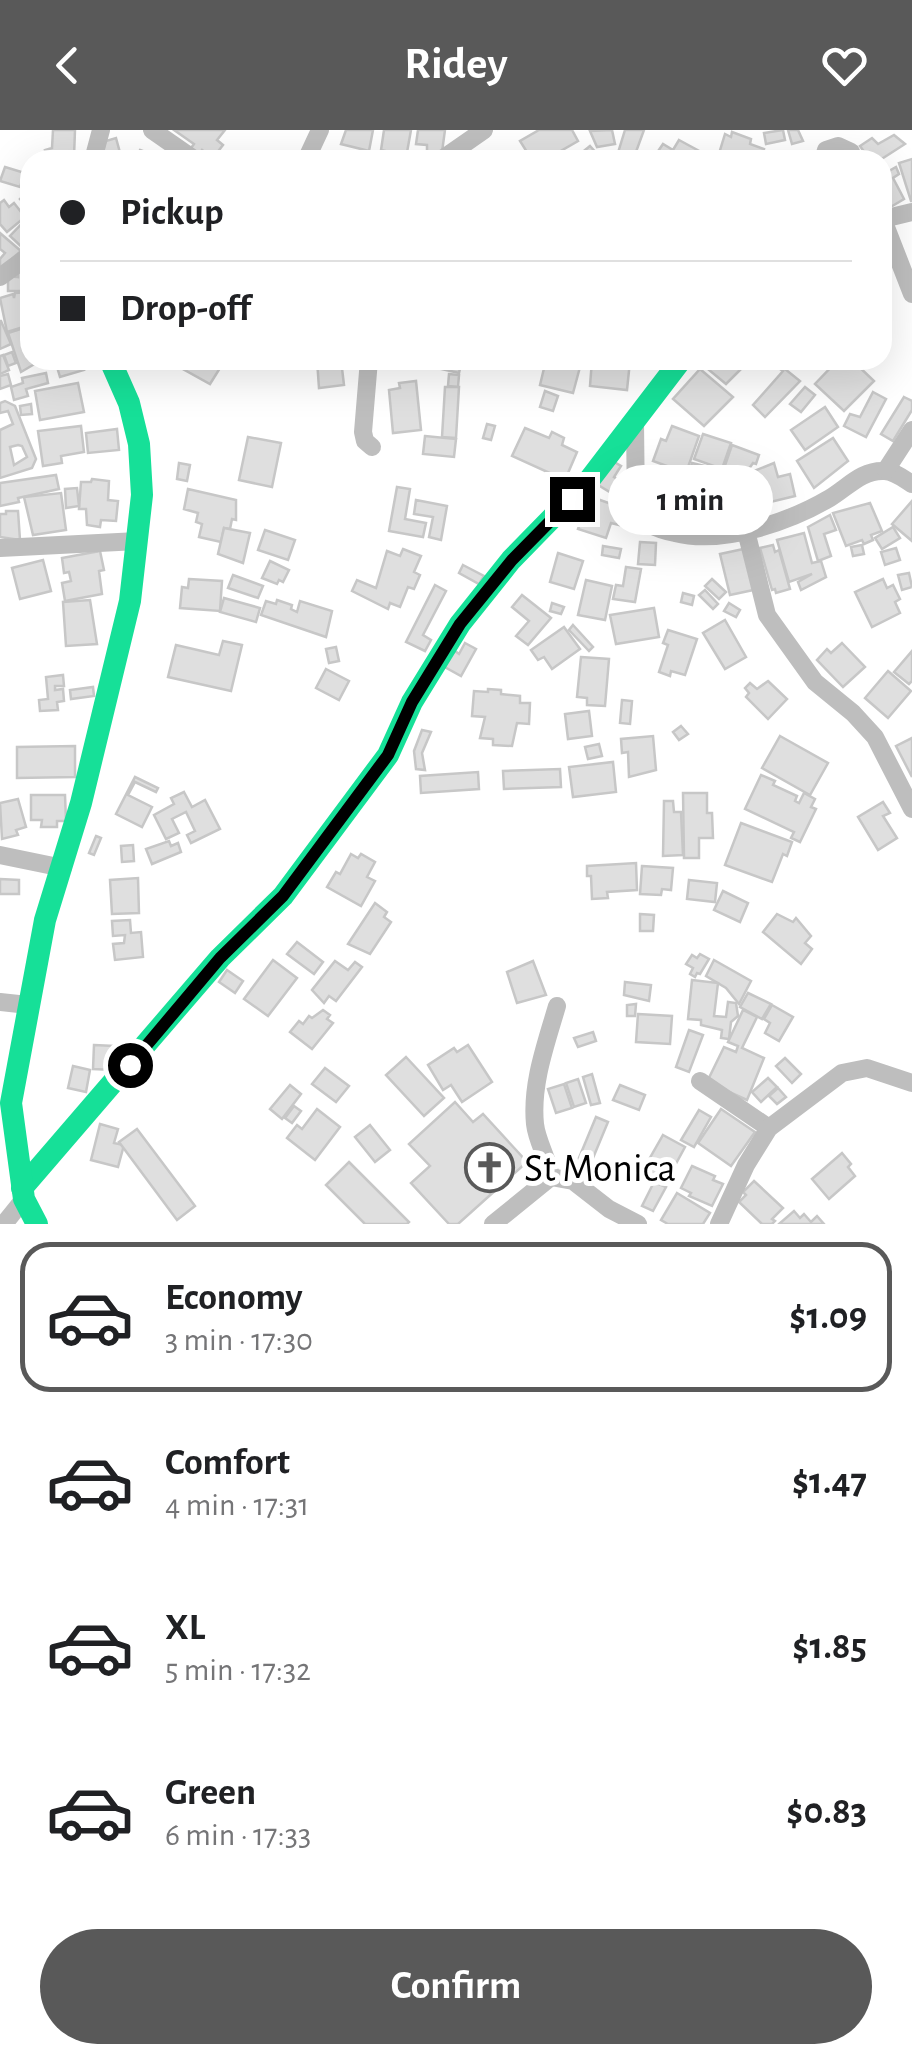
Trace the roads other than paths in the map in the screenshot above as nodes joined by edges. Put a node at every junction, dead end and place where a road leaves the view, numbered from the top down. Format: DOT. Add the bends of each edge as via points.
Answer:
graph roads {
  1 [pos="152,130"];
  2 [pos="484,130"];
  3 [pos="181,150"];
  4 [pos="455,150"];
  5 [pos="892,242"];
  6 [pos="912,294"];
  7 [pos="114,370"];
  8 [pos="369,370"];
  9 [pos="673,370"];
  10 [pos="634,421"];
  11 [pos="912,430"];
  12 [pos="372,447"];
  13 [pos="886,470"];
  14 [pos="912,484"];
  15 [pos="746,532"];
  16 [pos="138,541"];
  17 [pos="0,548"];
  18 [pos="912,810"];
  19 [pos="0,856"];
  20 [pos="63,868"];
  21 [pos="0,1002"];
  22 [pos="28,1006"];
  23 [pos="556,1006"];
  24 [pos="700,1081"];
  25 [pos="912,1083"];
  26 [pos="769,1128"];
  27 [pos="550,1177"];
  28 [pos="23,1193"];
  29 [pos="4,1224"];
  30 [pos="36,1224"];
  31 [pos="493,1224"];
  32 [pos="638,1224"];
  33 [pos="719,1224"];
  1 -- 3 [label="street"];
  2 -- 4 [label="street"];
  5 -- 6 [label="street"];
  7 -- 16 [label="street" via="139,444"];
  8 -- 12 [label="street" via="363,432"];
  9 -- 10 [label="street"];
  10 -- 15 [label="street" via="634,500 641,521 709,538"];
  10 -- 28 [label="street" via="460,624 388,755 283,896 220,958"];
  11 -- 13 [label="street"];
  13 -- 14 [label="street"];
  13 -- 15 [label="street" via="858,476 806,510"];
  15 -- 18 [label="street" via="767,615 815,682 874,737"];
  16 -- 17 [label="street"];
  16 -- 20 [label="street" via="130,602"];
  19 -- 20 [label="street"];
  20 -- 22 [label="street"];
  21 -- 22 [label="street"];
  22 -- 28 [label="street" via="11,1103"];
  23 -- 27 [label="street" via="535,1088 535,1128"];
  24 -- 26 [label="street"];
  25 -- 26 [label="street" via="867,1068 842,1072"];
  26 -- 33 [label="street"];
  27 -- 31 [label="street"];
  27 -- 32 [label="street" via="573,1181"];
  28 -- 29 [label="street"];
  28 -- 30 [label="street"];
}
